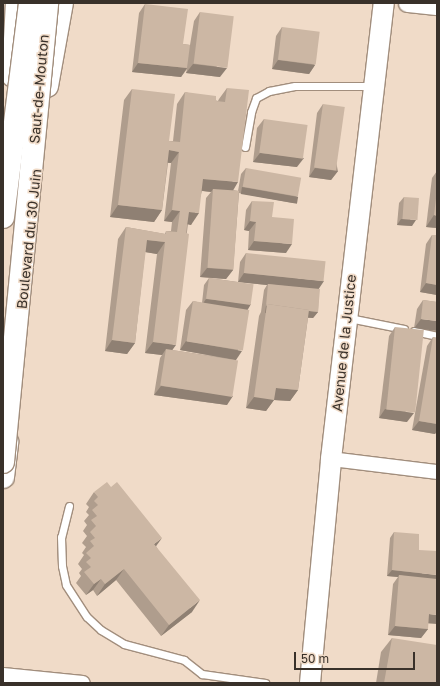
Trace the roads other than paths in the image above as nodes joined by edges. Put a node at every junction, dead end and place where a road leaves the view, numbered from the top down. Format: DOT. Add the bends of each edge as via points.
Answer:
graph roads {
  1 [pos="17,3"];
  2 [pos="30,3"];
  3 [pos="47,3"];
  4 [pos="62,3"];
  5 [pos="384,3"];
  6 [pos="407,3"];
  7 [pos="437,6"];
  8 [pos="14,30"];
  9 [pos="58,30"];
  10 [pos="374,86"];
  11 [pos="245,148"];
  12 [pos="3,179"];
  13 [pos="3,217"];
  14 [pos="347,317"];
  15 [pos="437,336"];
  16 [pos="331,459"];
  17 [pos="3,462"];
  18 [pos="437,472"];
  19 [pos="3,477"];
  20 [pos="69,506"];
  21 [pos="3,675"];
  22 [pos="83,683"];
  23 [pos="265,683"];
  24 [pos="310,683"];
  1 -- 8 [label="main road"];
  2 -- 13 [label="main road, Saut-de-Mouton, bridge"];
  3 -- 17 [label="main road, Saut-de-Mouton, bridge"];
  4 -- 9 [label="main road, Boulevard du 30 Juin"];
  5 -- 10 [label="main road, Avenue de la Justice"];
  6 -- 7 [label="street"];
  8 -- 9 [label="main road" via="22,10 31,6 51,10"];
  8 -- 12 [label="main road" via="13,99"];
  9 -- 19 [label="main road, Boulevard du 30 Juin" via="44,104"];
  10 -- 11 [label="lane" via="295,86 269,91 256,98"];
  10 -- 14 [label="main road, Avenue de la Justice"];
  14 -- 15 [label="lane"];
  14 -- 16 [label="main road, Avenue de la Justice"];
  16 -- 18 [label="street"];
  16 -- 24 [label="main road, Avenue de la Justice"];
  20 -- 23 [label="lane" via="61,537 62,566 66,585 87,617 101,630 124,644 184,660 202,674"];
  21 -- 22 [label="street"];
}
